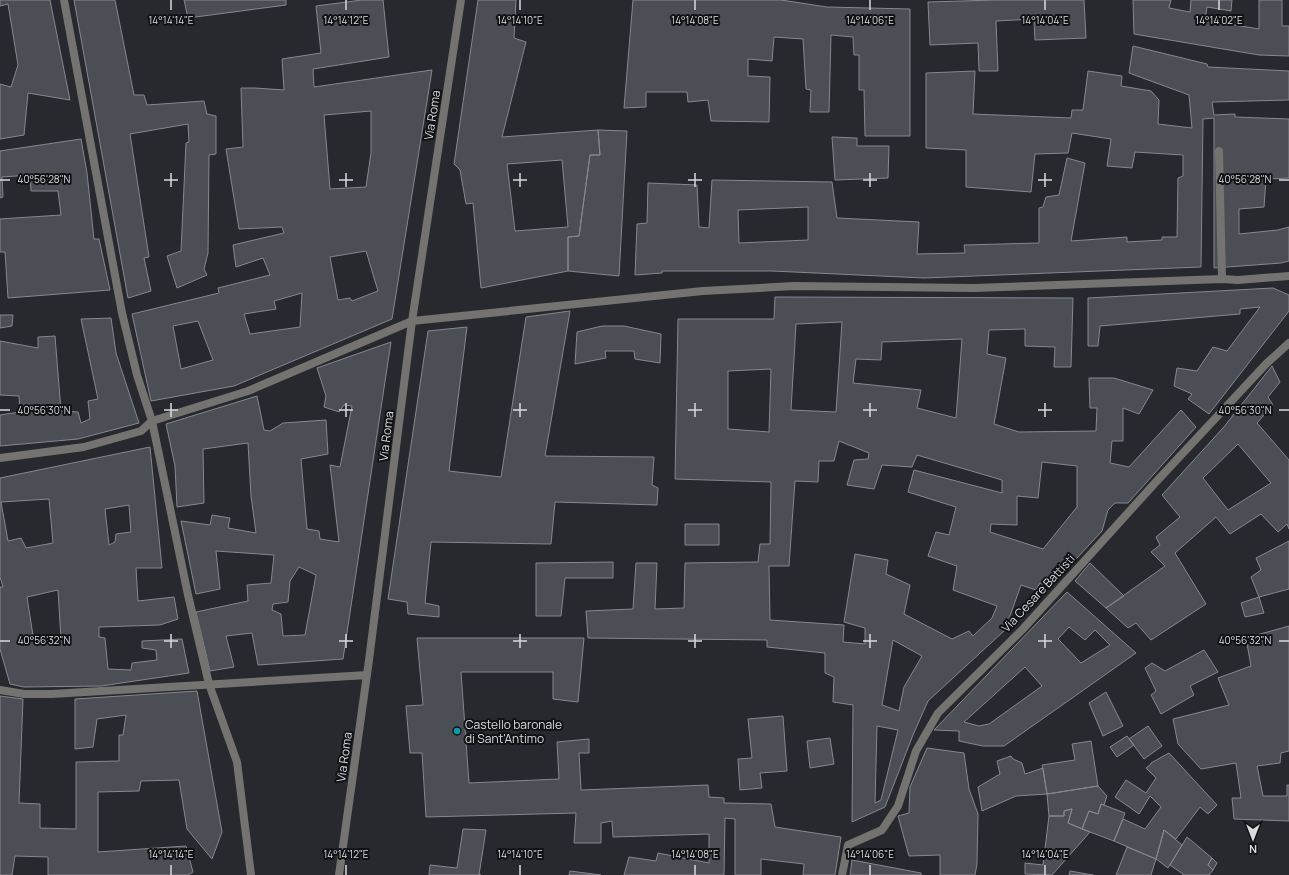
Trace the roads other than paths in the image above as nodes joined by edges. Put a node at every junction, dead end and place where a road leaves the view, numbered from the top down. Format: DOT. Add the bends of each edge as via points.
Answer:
graph roads {
  1 [pos="64,0"];
  2 [pos="461,0"];
  3 [pos="1219,151"];
  4 [pos="1289,276"];
  5 [pos="1222,279"];
  6 [pos="412,321"];
  7 [pos="1289,343"];
  8 [pos="152,421"];
  9 [pos="0,458"];
  10 [pos="367,676"];
  11 [pos="210,684"];
  12 [pos="0,690"];
  13 [pos="251,875"];
  14 [pos="339,875"];
  15 [pos="842,875"];
  1 -- 8 [label="street" via="122,313 137,375"];
  2 -- 6 [label="street, Via Roma"];
  3 -- 5 [label="street"];
  4 -- 5 [label="street"];
  5 -- 6 [label="street" via="974,288 794,286 703,291"];
  6 -- 8 [label="street" via="248,391"];
  6 -- 10 [label="street, Via Roma"];
  7 -- 15 [label="street, Via Cesare Battisti" via="1266,364 1155,483 1022,630 938,713 916,751 898,806 882,830 848,845"];
  8 -- 9 [label="street" via="141,432 84,447"];
  8 -- 11 [label="street" via="188,595"];
  10 -- 11 [label="street"];
  10 -- 14 [label="street, Via Roma"];
  11 -- 12 [label="street" via="52,694 24,694"];
  11 -- 13 [label="street" via="238,762"];
}
